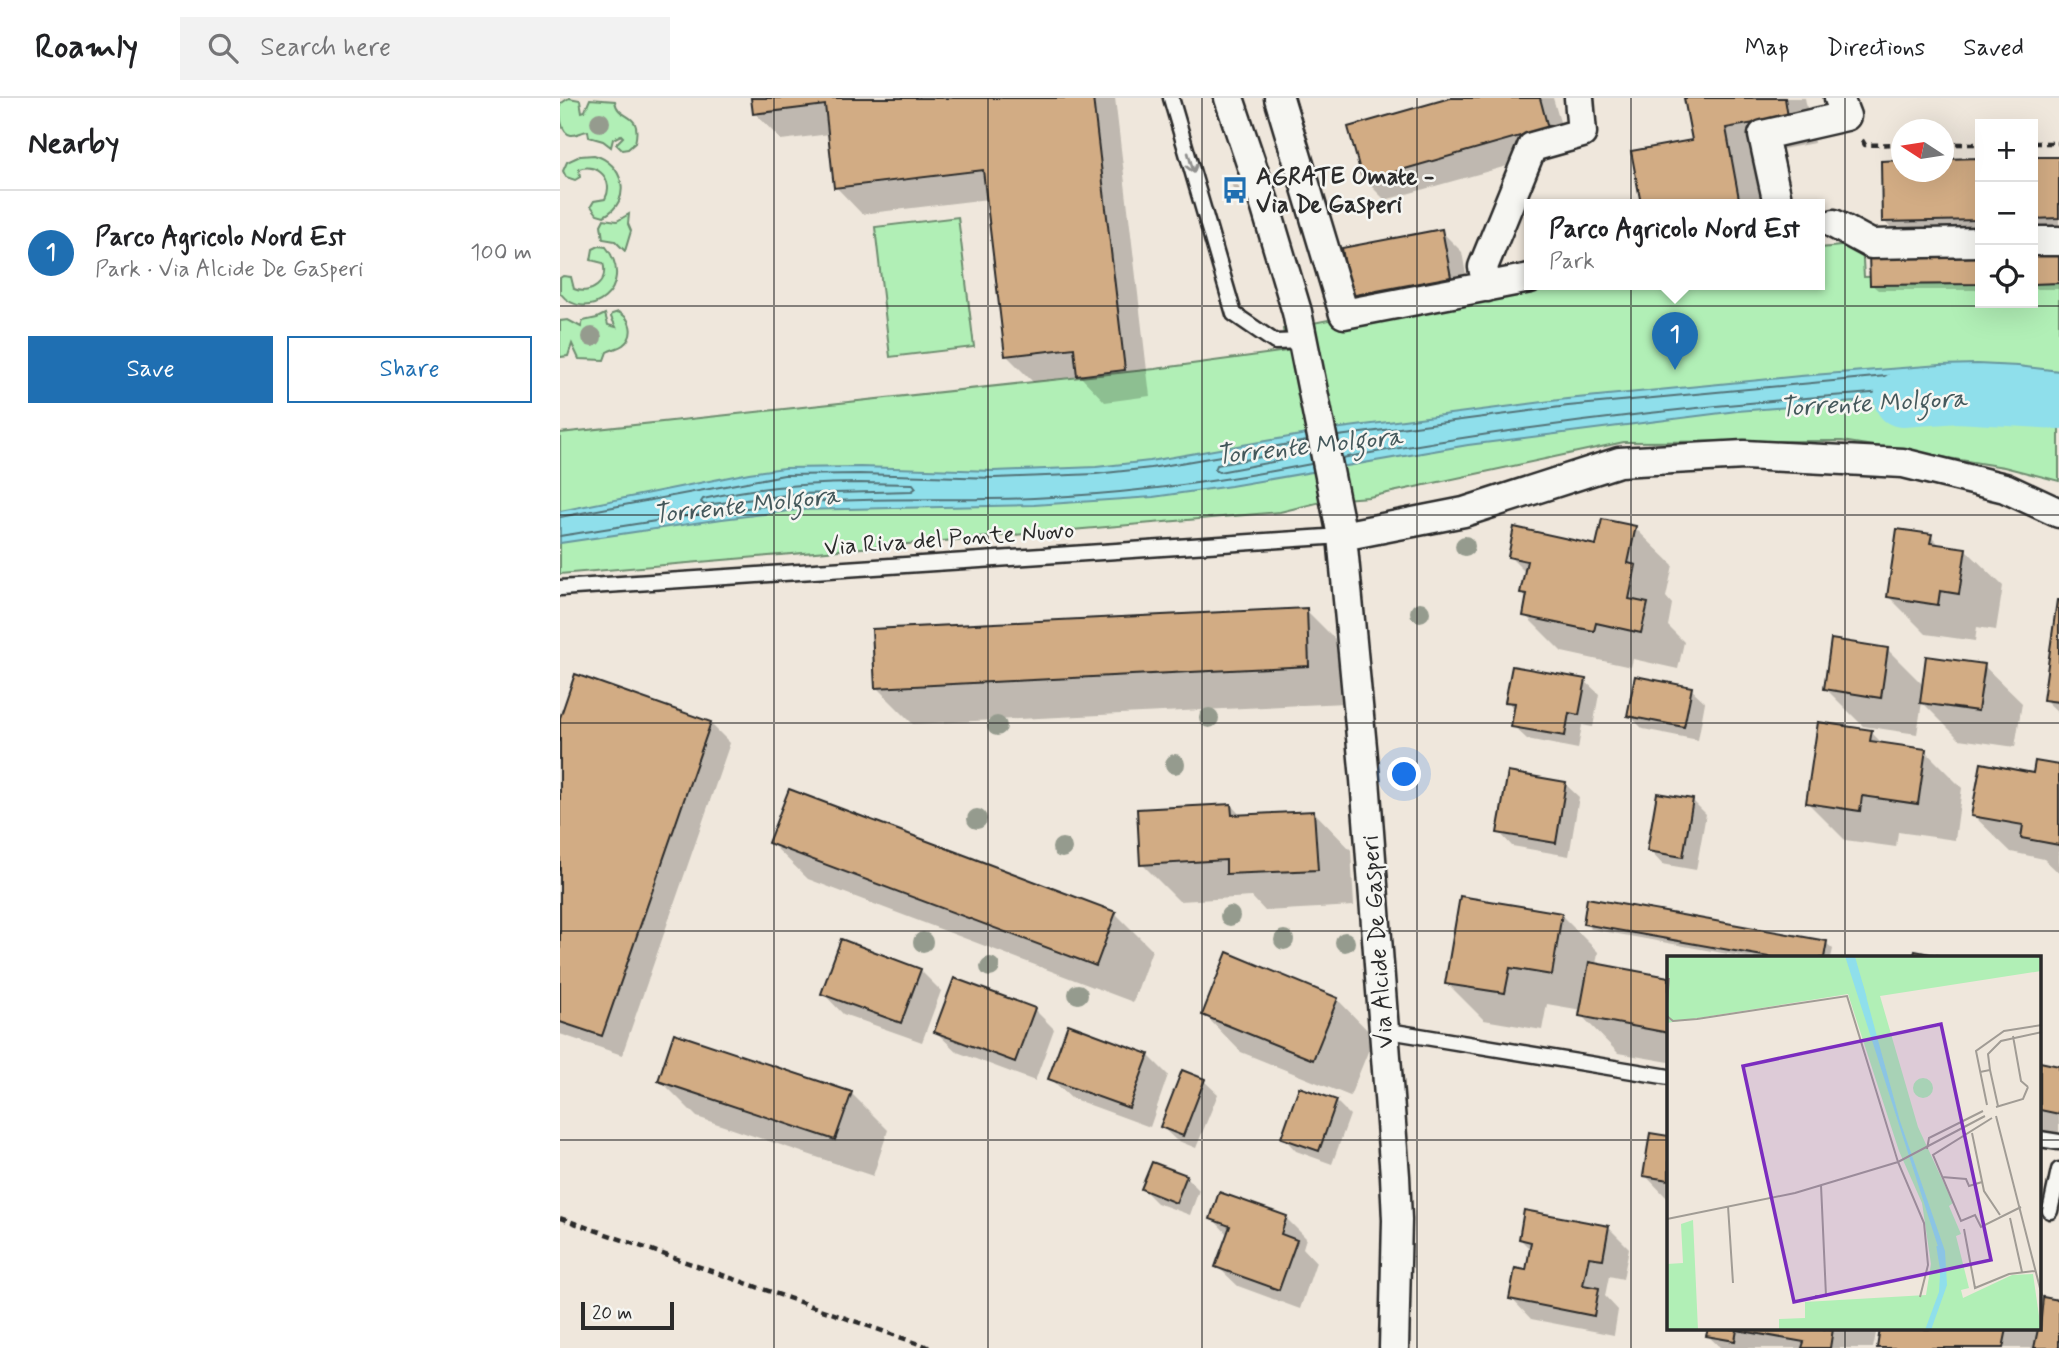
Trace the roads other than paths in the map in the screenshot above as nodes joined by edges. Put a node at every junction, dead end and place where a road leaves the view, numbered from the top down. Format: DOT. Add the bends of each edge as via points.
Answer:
graph roads {
  1 [pos="1171,98"];
  2 [pos="1229,98"];
  3 [pos="1279,98"];
  4 [pos="1579,98"];
  5 [pos="1842,107"];
  6 [pos="1777,199"];
  7 [pos="1835,224"];
  8 [pos="2038,241"];
  9 [pos="2059,241"];
  10 [pos="1975,242"];
  11 [pos="1524,279"];
  12 [pos="1487,286"];
  13 [pos="1306,354"];
  14 [pos="2059,513"];
  15 [pos="1342,536"];
  16 [pos="560,588"];
  17 [pos="1383,1030"];
  18 [pos="1667,1077"];
  19 [pos="2059,1170"];
  20 [pos="2050,1211"];
  21 [pos="1394,1348"];
  1 -- 13 [label="lane, one-way" via="1234,313 1275,342"];
  2 -- 13 [label="street, Via Alcide De Gasperi" via="1283,262"];
  3 -- 12 [label="street" via="1344,314"];
  4 -- 12 [label="street" via="1582,133 1532,147 1483,267"];
  5 -- 6 [label="street" via="1763,135"];
  7 -- 10 [label="street" via="1871,244"];
  8 -- 9 [label="street"];
  11 -- 12 [label="street"];
  13 -- 15 [label="street, Via Alcide De Gasperi"];
  14 -- 15 [label="street" via="2005,488 1903,463 1744,455 1619,462 1464,512"];
  15 -- 16 [label="lane, Via Riva del Ponte Nuovo"];
  15 -- 17 [label="street, Via Alcide De Gasperi"];
  17 -- 18 [label="lane"];
  17 -- 21 [label="street, Via Alcide De Gasperi" via="1397,1199"];
  19 -- 20 [label="lane"];
}
